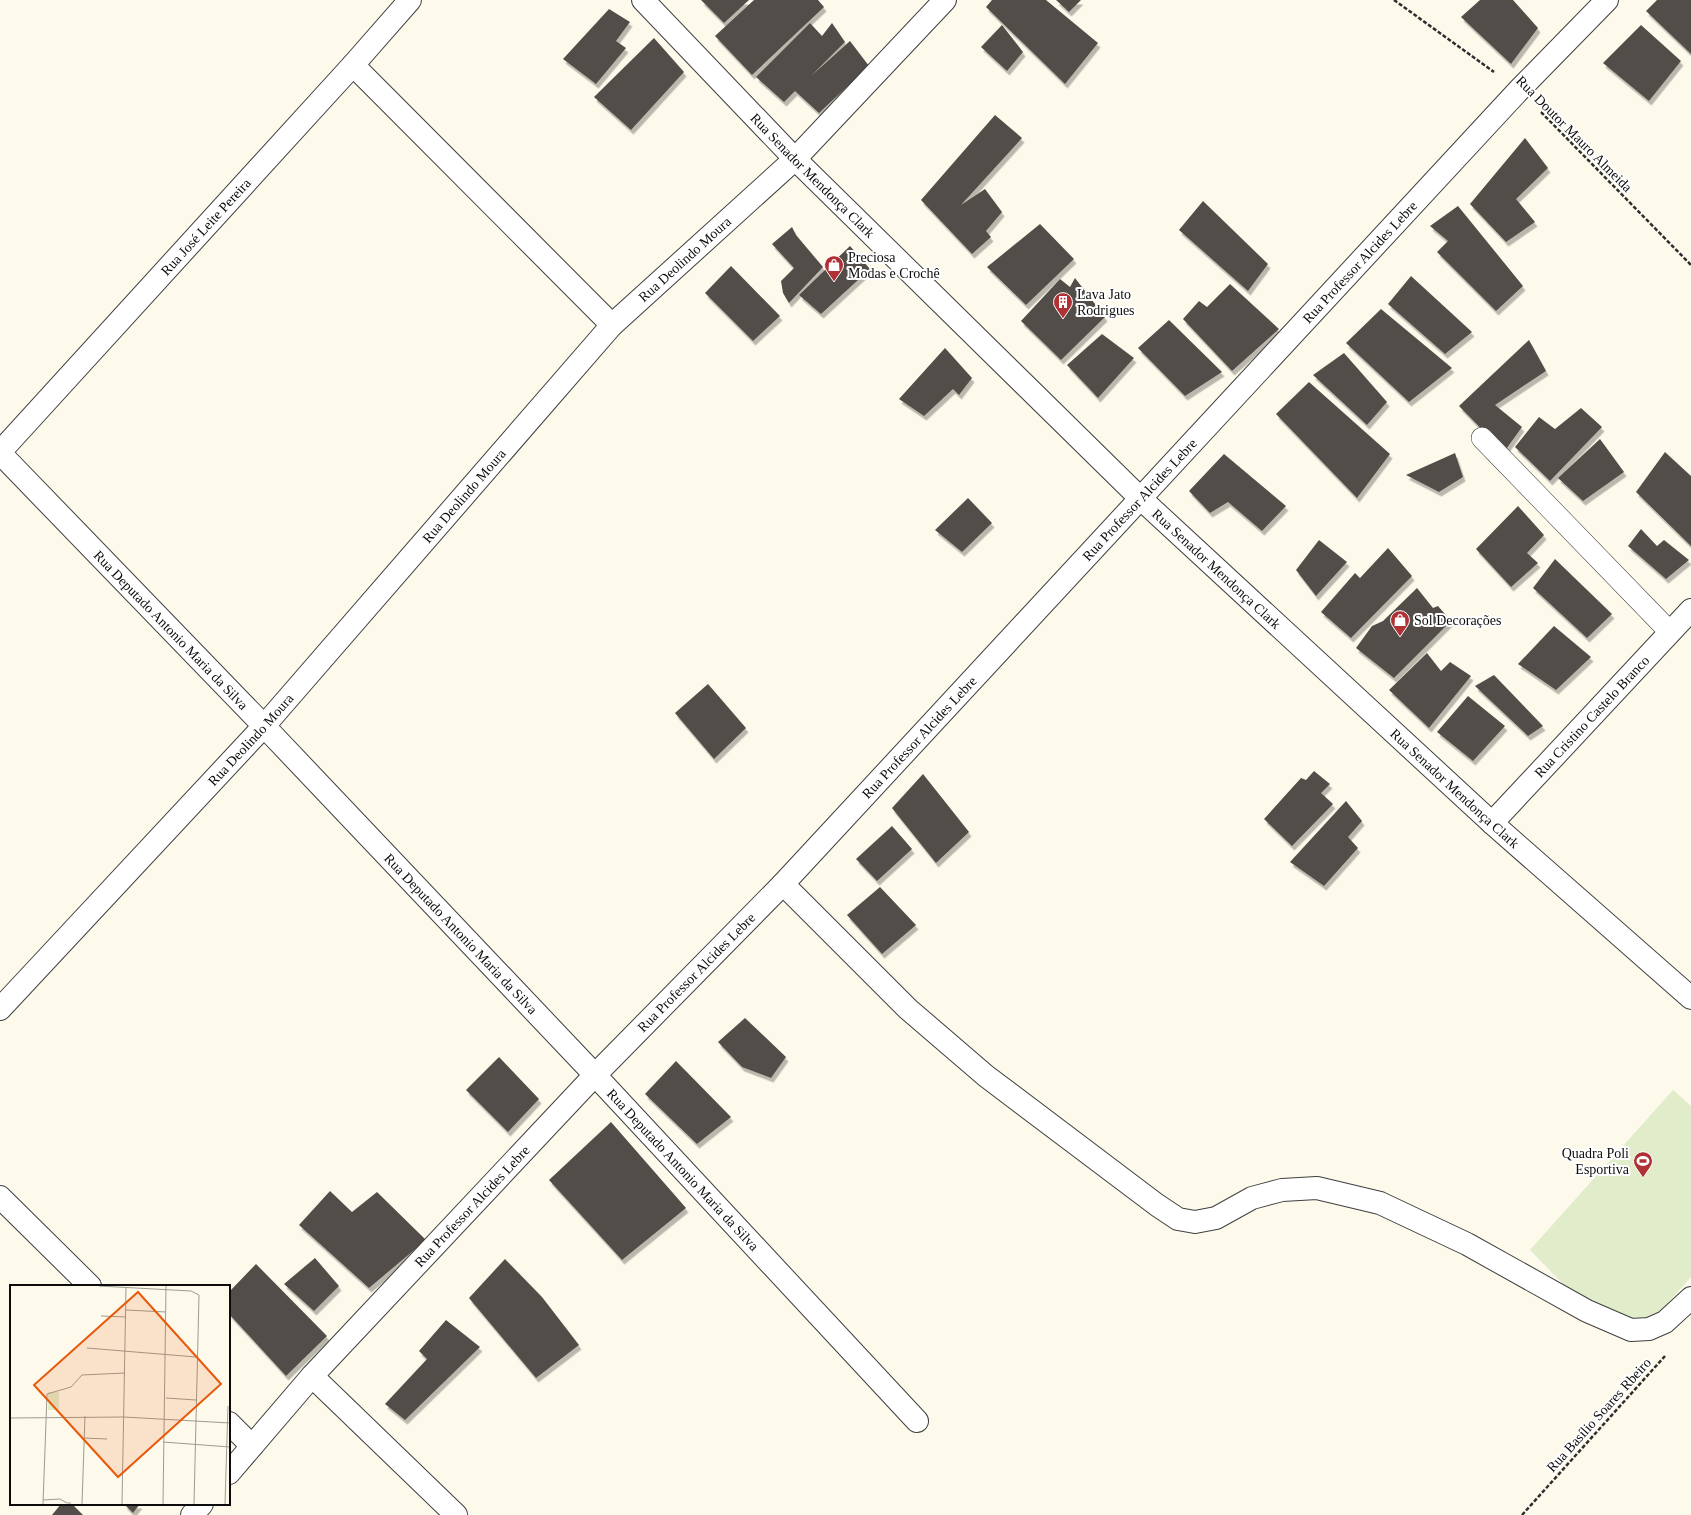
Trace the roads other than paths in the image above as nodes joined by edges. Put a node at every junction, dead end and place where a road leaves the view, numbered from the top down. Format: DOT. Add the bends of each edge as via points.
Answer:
graph roads {
  1 [pos="410,0"];
  2 [pos="643,0"];
  3 [pos="945,0"];
  4 [pos="1607,0"];
  5 [pos="353,65"];
  6 [pos="795,159"];
  7 [pos="612,325"];
  8 [pos="1482,438"];
  9 [pos="0,452"];
  10 [pos="1140,498"];
  11 [pos="1691,610"];
  12 [pos="1670,632"];
  13 [pos="264,726"];
  14 [pos="1492,823"];
  15 [pos="783,884"];
  16 [pos="1691,998"];
  17 [pos="0,1009"];
  18 [pos="595,1075"];
  19 [pos="0,1197"];
  20 [pos="89,1285"];
  21 [pos="1691,1298"];
  22 [pos="312,1376"];
  23 [pos="917,1421"];
  24 [pos="230,1424"];
  25 [pos="252,1446"];
  26 [pos="230,1472"];
  27 [pos="201,1505"];
  28 [pos="192,1515"];
  29 [pos="456,1515"];
  1 -- 5 [label="street, Rua José Leite Pereira"];
  2 -- 6 [label="street, Rua Senador Mendonça Clark"];
  3 -- 6 [label="street, Rua Deolindo Moura"];
  4 -- 10 [label="street, Rua Professor Alcides Lebre" via="1519,90"];
  5 -- 7 [label="street"];
  5 -- 9 [label="street, Rua José Leite Pereira"];
  6 -- 7 [label="street, Rua Deolindo Moura"];
  6 -- 10 [label="street, Rua Senador Mendonça Clark"];
  7 -- 13 [label="street, Rua Deolindo Moura"];
  8 -- 12 [label="lane"];
  9 -- 13 [label="street, Rua Deputado Antonio Maria da Silva"];
  10 -- 14 [label="street, Rua Senador Mendonça Clark"];
  10 -- 15 [label="street, Rua Professor Alcides Lebre"];
  11 -- 12 [label="street, Rua Cristino Castelo Branco"];
  12 -- 14 [label="street, Rua Cristino Castelo Branco"];
  13 -- 17 [label="street, Rua Deolindo Moura"];
  13 -- 18 [label="street, Rua Deputado Antonio Maria da Silva"];
  14 -- 16 [label="street, Rua Senador Mendonça Clark"];
  15 -- 18 [label="street, Rua Professor Alcides Lebre"];
  15 -- 21 [label="street" via="908,1009 986,1076 1178,1219 1195,1222 1216,1218 1252,1198 1282,1190 1317,1188 1380,1203 1466,1244 1587,1311 1631,1330 1649,1329 1665,1322"];
  18 -- 22 [label="street, Rua Professor Alcides Lebre"];
  18 -- 23 [label="street, Rua Deputado Antonio Maria da Silva"];
  19 -- 20 [label="street"];
  22 -- 25 [label="street, Rua Professor Alcides Lebre"];
  22 -- 29 [label="street"];
  24 -- 25 [label="street"];
  25 -- 26 [label="street, Rua Professor Alcides Lebre"];
  27 -- 28 [label="street"];
}
